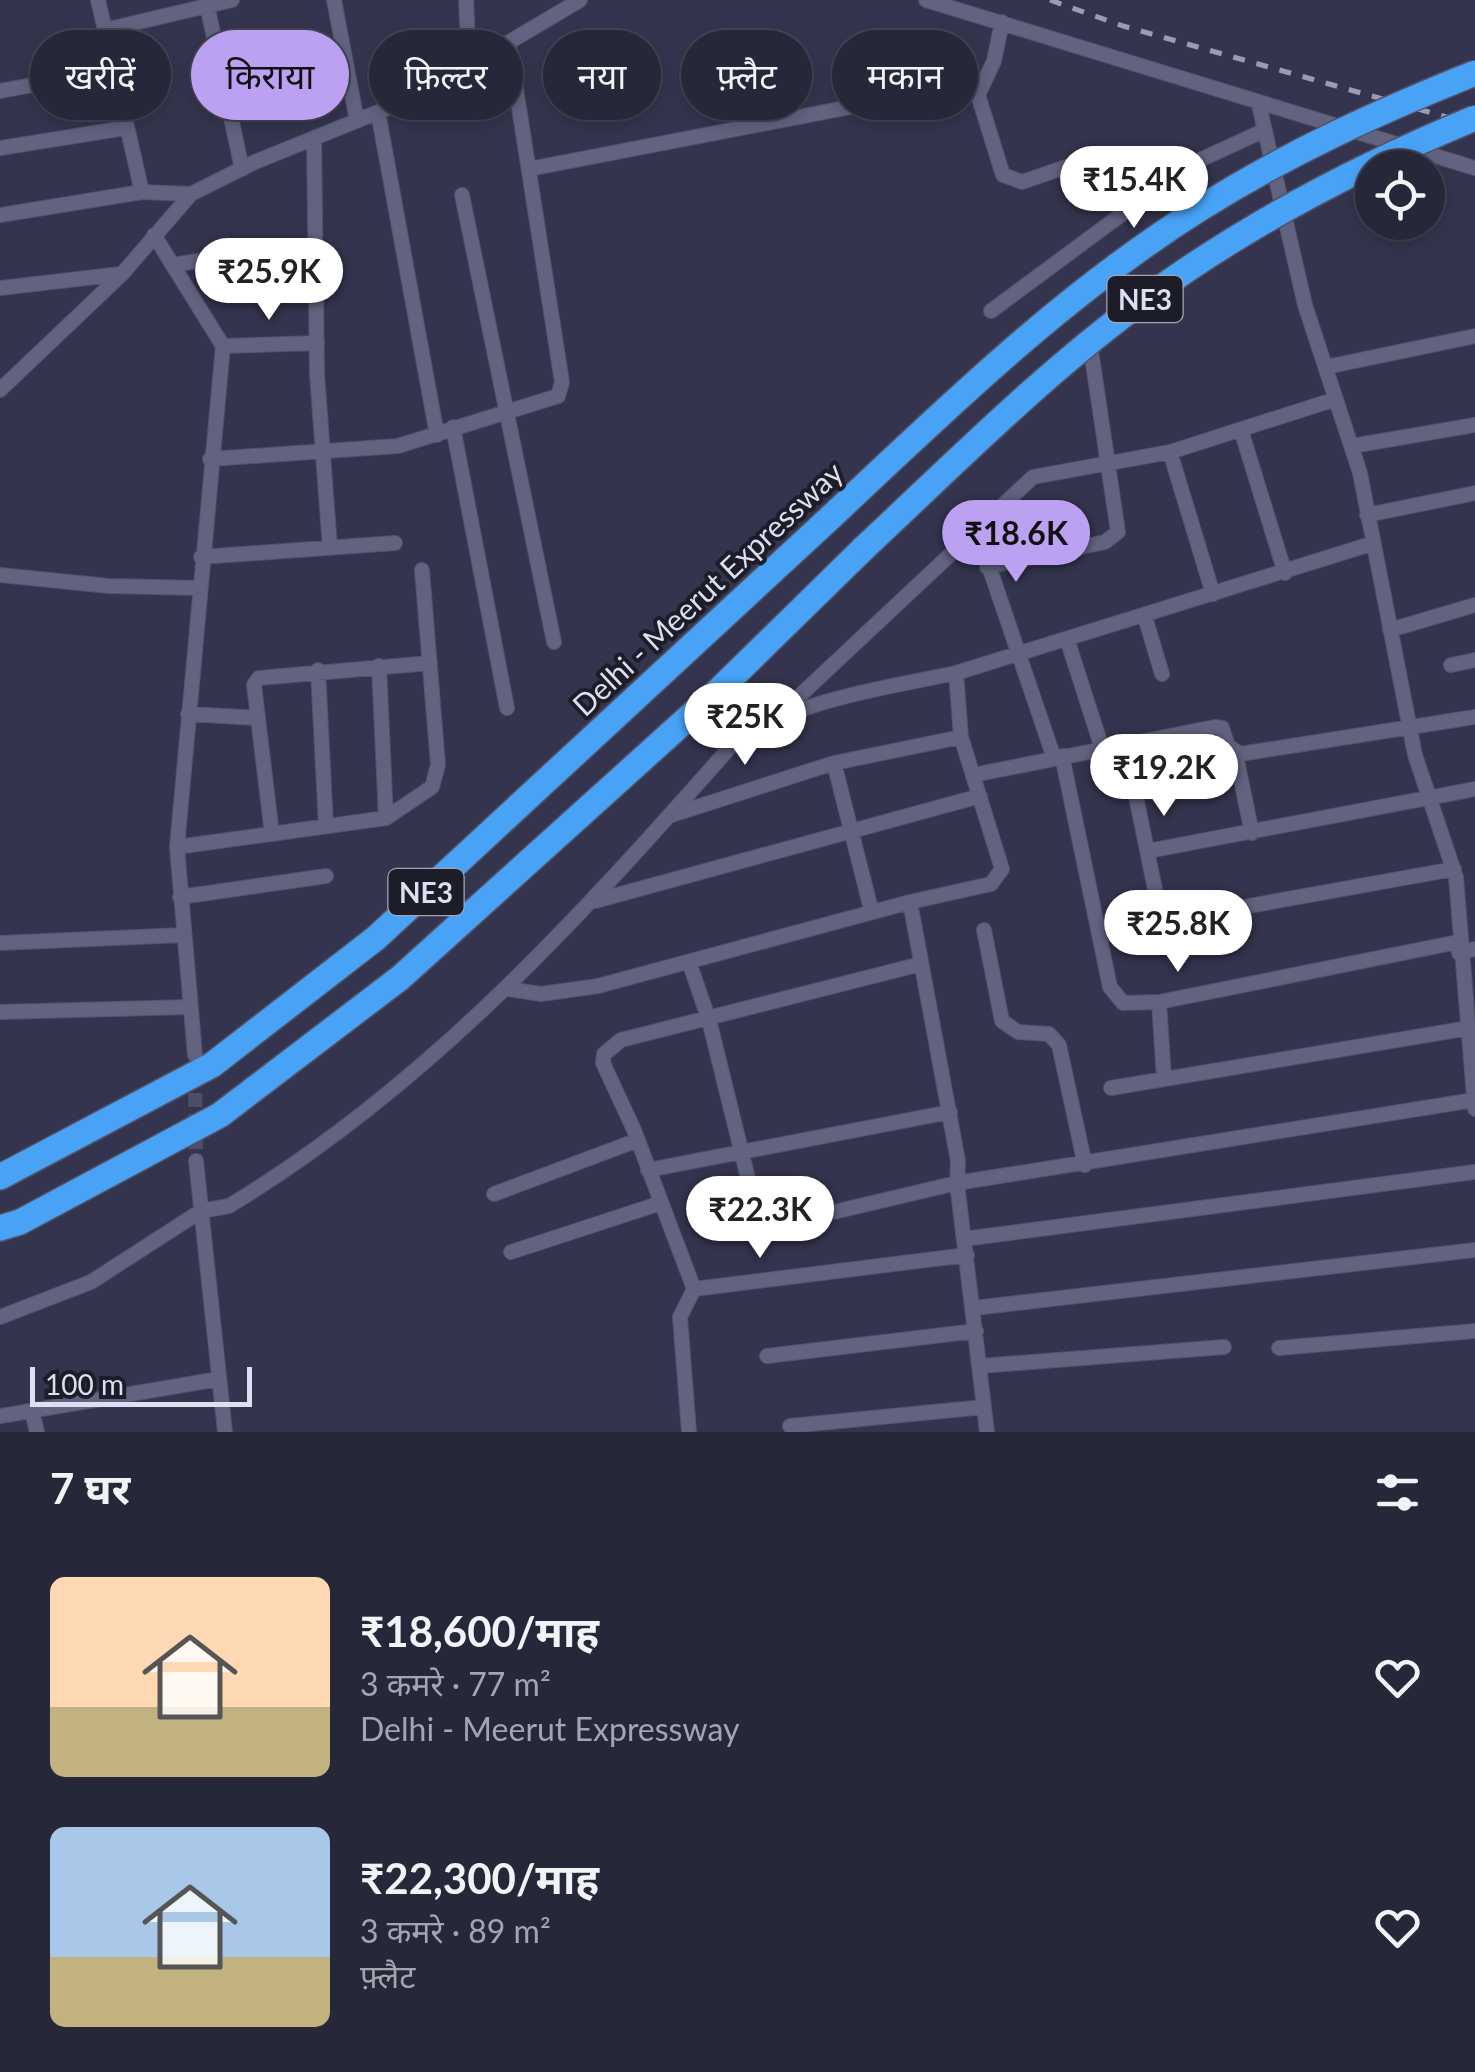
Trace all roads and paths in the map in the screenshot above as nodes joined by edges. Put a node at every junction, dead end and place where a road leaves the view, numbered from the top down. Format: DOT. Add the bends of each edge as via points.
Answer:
graph roads {
  1 [pos="98,0"];
  2 [pos="232,0"];
  3 [pos="334,0"];
  4 [pos="466,0"];
  5 [pos="580,0"];
  6 [pos="926,0"];
  7 [pos="207,3"];
  8 [pos="1002,22"];
  9 [pos="105,30"];
  10 [pos="213,30"];
  11 [pos="339,30"];
  12 [pos="467,30"];
  13 [pos="523,35"];
  14 [pos="1475,73"];
  15 [pos="349,81"];
  16 [pos="30,85"];
  17 [pos="0,91"];
  18 [pos="978,96"];
  19 [pos="1258,105"];
  20 [pos="832,110"];
  21 [pos="369,116"];
  22 [pos="1475,118"];
  23 [pos="123,120"];
  24 [pos="232,120"];
  25 [pos="379,120"];
  26 [pos="521,120"];
  27 [pos="357,121"];
  28 [pos="125,128"];
  29 [pos="1264,130"];
  30 [pos="314,138"];
  31 [pos="0,148"];
  32 [pos="1089,159"];
  33 [pos="1475,168"];
  34 [pos="242,169"];
  35 [pos="529,170"];
  36 [pos="142,192"];
  37 [pos="191,194"];
  38 [pos="462,196"];
  39 [pos="0,215"];
  40 [pos="154,235"];
  41 [pos="316,251"];
  42 [pos="173,265"];
  43 [pos="122,274"];
  44 [pos="0,288"];
  45 [pos="991,311"];
  46 [pos="1475,336"];
  47 [pos="317,343"];
  48 [pos="223,346"];
  49 [pos="1092,357"];
  50 [pos="1326,368"];
  51 [pos="0,369"];
  52 [pos="16,374"];
  53 [pos="0,390"];
  54 [pos="1336,399"];
  55 [pos="506,411"];
  56 [pos="1475,425"];
  57 [pos="454,427"];
  58 [pos="1241,430"];
  59 [pos="436,435"];
  60 [pos="1352,446"];
  61 [pos="1170,452"];
  62 [pos="322,453"];
  63 [pos="210,459"];
  64 [pos="1107,463"];
  65 [pos="1475,493"];
  66 [pos="1367,515"];
  67 [pos="976,528"];
  68 [pos="395,542"];
  69 [pos="1371,544"];
  70 [pos="330,548"];
  71 [pos="201,558"];
  72 [pos="988,567"];
  73 [pos="422,570"];
  74 [pos="1284,573"];
  75 [pos="0,576"];
  76 [pos="198,588"];
  77 [pos="1213,594"];
  78 [pos="1475,605"];
  79 [pos="1145,617"];
  80 [pos="1390,630"];
  81 [pos="1067,640"];
  82 [pos="554,642"];
  83 [pos="1016,655"];
  84 [pos="1475,660"];
  85 [pos="430,663"];
  86 [pos="1452,665"];
  87 [pos="379,666"];
  88 [pos="318,670"];
  89 [pos="956,673"];
  90 [pos="1162,674"];
  91 [pos="507,708"];
  92 [pos="188,714"];
  93 [pos="258,718"];
  94 [pos="1475,718"];
  95 [pos="774,720"];
  96 [pos="1410,730"];
  97 [pos="961,738"];
  98 [pos="1125,743"];
  99 [pos="1102,748"];
  100 [pos="1234,752"];
  101 [pos="1058,757"];
  102 [pos="834,763"];
  103 [pos="973,775"];
  104 [pos="1475,789"];
  105 [pos="980,796"];
  106 [pos="1434,800"];
  107 [pos="670,815"];
  108 [pos="386,818"];
  109 [pos="326,826"];
  110 [pos="850,833"];
  111 [pos="1252,833"];
  112 [pos="272,834"];
  113 [pos="176,847"];
  114 [pos="1148,851"];
  115 [pos="1454,869"];
  116 [pos="326,876"];
  117 [pos="180,897"];
  118 [pos="594,901"];
  119 [pos="910,902"];
  120 [pos="1158,904"];
  121 [pos="1249,906"];
  122 [pos="871,909"];
  123 [pos="984,930"];
  124 [pos="183,935"];
  125 [pos="0,943"];
  126 [pos="1459,947"];
  127 [pos="1475,949"];
  128 [pos="689,962"];
  129 [pos="921,964"];
  130 [pos="508,988"];
  131 [pos="1159,1002"];
  132 [pos="1470,1007"];
  133 [pos="190,1008"];
  134 [pos="0,1012"];
  135 [pos="709,1020"];
  136 [pos="1469,1028"];
  137 [pos="195,1056"];
  138 [pos="1473,1072"];
  139 [pos="1164,1078"];
  140 [pos="1111,1088"];
  141 [pos="1474,1100"];
  142 [pos="1475,1109"];
  143 [pos="950,1112"];
  144 [pos="638,1140"];
  145 [pos="741,1154"];
  146 [pos="196,1161"];
  147 [pos="1084,1166"];
  148 [pos="648,1170"];
  149 [pos="1475,1172"];
  150 [pos="0,1176"];
  151 [pos="957,1183"];
  152 [pos="494,1194"];
  153 [pos="660,1203"];
  154 [pos="201,1212"];
  155 [pos="0,1228"];
  156 [pos="964,1239"];
  157 [pos="1475,1250"];
  158 [pos="510,1252"];
  159 [pos="967,1256"];
  160 [pos="694,1289"];
  161 [pos="974,1308"];
  162 [pos="0,1317"];
  163 [pos="976,1331"];
  164 [pos="1475,1332"];
  165 [pos="1224,1346"];
  166 [pos="1279,1348"];
  167 [pos="767,1356"];
  168 [pos="980,1366"];
  169 [pos="219,1380"];
  170 [pos="984,1406"];
  171 [pos="32,1411"];
  172 [pos="0,1416"];
  173 [pos="790,1426"];
  174 [pos="36,1432"];
  175 [pos="225,1432"];
  176 [pos="689,1432"];
  177 [pos="987,1432"];
  1 -- 9 [label="street"];
  2 -- 7 [label="street"];
  3 -- 11 [label="street"];
  4 -- 12 [label="street"];
  5 -- 13 [label="street"];
  6 -- 8 [label="street"];
  7 -- 9 [label="street"];
  7 -- 10 [label="street"];
  8 -- 18 [label="street"];
  8 -- 19 [label="street"];
  14 -- 150 [label="highway, Delhi - Meerut Expressway / NE3, bridge" via="1331,135 1184,219 1105,274 1017,345 376,938 212,1064"];
  15 -- 27 [label="street"];
  16 -- 17 [label="street"];
  18 -- 32 [label="street" via="996,164 1011,181"];
  19 -- 29 [label="street"];
  19 -- 33 [label="street"];
  20 -- 35 [label="street"];
  21 -- 27 [label="street"];
  22 -- 155 [label="highway, NE3, bridge" via="1342,180 1148,296 1057,370 720,689 400,978 220,1115"];
  23 -- 28 [label="street"];
  24 -- 34 [label="street"];
  25 -- 59 [label="street"];
  26 -- 35 [label="street"];
  27 -- 30 [label="street"];
  28 -- 31 [label="street"];
  28 -- 36 [label="street"];
  29 -- 45 [label="street" via="1187,166"];
  29 -- 50 [label="street"];
  30 -- 34 [label="street"];
  30 -- 41 [label="street"];
  34 -- 37 [label="street"];
  35 -- 55 [label="street" via="562,390 548,401"];
  36 -- 37 [label="street"];
  36 -- 39 [label="street"];
  37 -- 40 [label="street"];
  38 -- 55 [label="street"];
  40 -- 42 [label="street"];
  40 -- 43 [label="street"];
  41 -- 42 [label="street" via="250,252"];
  41 -- 47 [label="street"];
  42 -- 48 [label="street"];
  43 -- 44 [label="street"];
  43 -- 52 [label="street"];
  46 -- 50 [label="street"];
  47 -- 48 [label="street"];
  47 -- 62 [label="street"];
  48 -- 63 [label="street"];
  49 -- 64 [label="street"];
  50 -- 54 [label="street"];
  51 -- 52 [label="street"];
  52 -- 53 [label="street"];
  54 -- 58 [label="street"];
  54 -- 60 [label="street"];
  55 -- 57 [label="street"];
  55 -- 82 [label="street"];
  56 -- 60 [label="street"];
  57 -- 59 [label="street"];
  57 -- 91 [label="street"];
  58 -- 61 [label="street"];
  58 -- 74 [label="street"];
  59 -- 62 [label="street"];
  60 -- 66 [label="street"];
  61 -- 64 [label="street"];
  61 -- 77 [label="street"];
  62 -- 63 [label="street"];
  62 -- 70 [label="street"];
  63 -- 71 [label="street"];
  64 -- 67 [label="street" via="1032,477"];
  64 -- 72 [label="street" via="1118,532 1112,539"];
  65 -- 66 [label="street"];
  66 -- 69 [label="street"];
  67 -- 72 [label="street"];
  67 -- 95 [label="street"];
  68 -- 70 [label="street"];
  69 -- 74 [label="street"];
  69 -- 80 [label="street"];
  70 -- 71 [label="street"];
  71 -- 76 [label="street"];
  72 -- 83 [label="street"];
  73 -- 85 [label="street"];
  74 -- 77 [label="street"];
  75 -- 76 [label="street"];
  76 -- 92 [label="street"];
  77 -- 79 [label="street"];
  78 -- 80 [label="street"];
  79 -- 81 [label="street"];
  79 -- 90 [label="street"];
  80 -- 96 [label="street"];
  81 -- 83 [label="street"];
  81 -- 99 [label="street"];
  83 -- 89 [label="street"];
  83 -- 101 [label="street"];
  84 -- 86 [label="street"];
  85 -- 87 [label="street"];
  85 -- 108 [label="street" via="436,779"];
  87 -- 88 [label="street"];
  87 -- 108 [label="street"];
  88 -- 93 [label="street" via="259,678"];
  88 -- 109 [label="street"];
  89 -- 95 [label="street" via="834,699"];
  89 -- 97 [label="street"];
  92 -- 93 [label="street"];
  92 -- 113 [label="street"];
  93 -- 112 [label="street"];
  94 -- 96 [label="street"];
  95 -- 107 [label="street" via="732,745"];
  96 -- 100 [label="street"];
  96 -- 106 [label="street"];
  97 -- 102 [label="street"];
  97 -- 103 [label="street"];
  98 -- 99 [label="street"];
  98 -- 100 [label="street" via="1218,727"];
  98 -- 114 [label="street"];
  99 -- 101 [label="street"];
  100 -- 111 [label="street"];
  101 -- 103 [label="street"];
  101 -- 131 [label="street" via="1110,987 1124,1003"];
  102 -- 107 [label="street"];
  102 -- 110 [label="street"];
  103 -- 105 [label="street"];
  104 -- 106 [label="street"];
  105 -- 110 [label="street"];
  105 -- 119 [label="street" via="1002,870 991,884"];
  106 -- 111 [label="street"];
  106 -- 115 [label="street"];
  107 -- 118 [label="street"];
  108 -- 109 [label="street"];
  109 -- 112 [label="street"];
  110 -- 118 [label="street"];
  110 -- 122 [label="street"];
  111 -- 114 [label="street"];
  112 -- 113 [label="street"];
  113 -- 117 [label="street"];
  114 -- 120 [label="street"];
  115 -- 121 [label="street"];
  115 -- 126 [label="street"];
  116 -- 117 [label="street"];
  117 -- 124 [label="street"];
  118 -- 130 [label="street"];
  119 -- 122 [label="street"];
  119 -- 129 [label="street"];
  122 -- 128 [label="street"];
  123 -- 147 [label="street" via="1002,1021 1018,1032 1049,1034 1059,1044"];
  124 -- 125 [label="street"];
  124 -- 133 [label="street"];
  126 -- 127 [label="street"];
  126 -- 131 [label="street"];
  126 -- 132 [label="street"];
  128 -- 130 [label="street" via="579,989 541,994"];
  128 -- 135 [label="street"];
  129 -- 135 [label="street"];
  129 -- 143 [label="street"];
  130 -- 154 [label="street" via="441,1052 270,1180 229,1206"];
  131 -- 139 [label="street"];
  132 -- 136 [label="street"];
  133 -- 134 [label="street"];
  133 -- 137 [label="street"];
  135 -- 144 [label="street" via="620,1040 604,1054"];
  135 -- 145 [label="street"];
  136 -- 138 [label="street"];
  136 -- 139 [label="street"];
  138 -- 141 [label="street"];
  139 -- 140 [label="street"];
  141 -- 142 [label="street"];
  141 -- 147 [label="street"];
  143 -- 145 [label="street"];
  143 -- 151 [label="street"];
  144 -- 148 [label="street"];
  144 -- 152 [label="street"];
  145 -- 148 [label="street"];
  145 -- 151 [label="street" via="758,1220 774,1226"];
  146 -- 154 [label="street"];
  147 -- 151 [label="street"];
  148 -- 153 [label="street"];
  149 -- 156 [label="street"];
  151 -- 156 [label="street"];
  153 -- 158 [label="street"];
  153 -- 160 [label="street"];
  154 -- 162 [label="street" via="91,1282"];
  154 -- 169 [label="street"];
  156 -- 159 [label="street"];
  157 -- 161 [label="street"];
  159 -- 160 [label="street"];
  159 -- 161 [label="street"];
  160 -- 176 [label="street" via="680,1316"];
  161 -- 163 [label="street"];
  163 -- 167 [label="street"];
  163 -- 168 [label="street"];
  164 -- 166 [label="street"];
  165 -- 168 [label="street"];
  168 -- 170 [label="street"];
  169 -- 171 [label="street"];
  169 -- 175 [label="street"];
  170 -- 173 [label="street"];
  170 -- 177 [label="street"];
  171 -- 172 [label="street"];
  171 -- 174 [label="street"];
}
